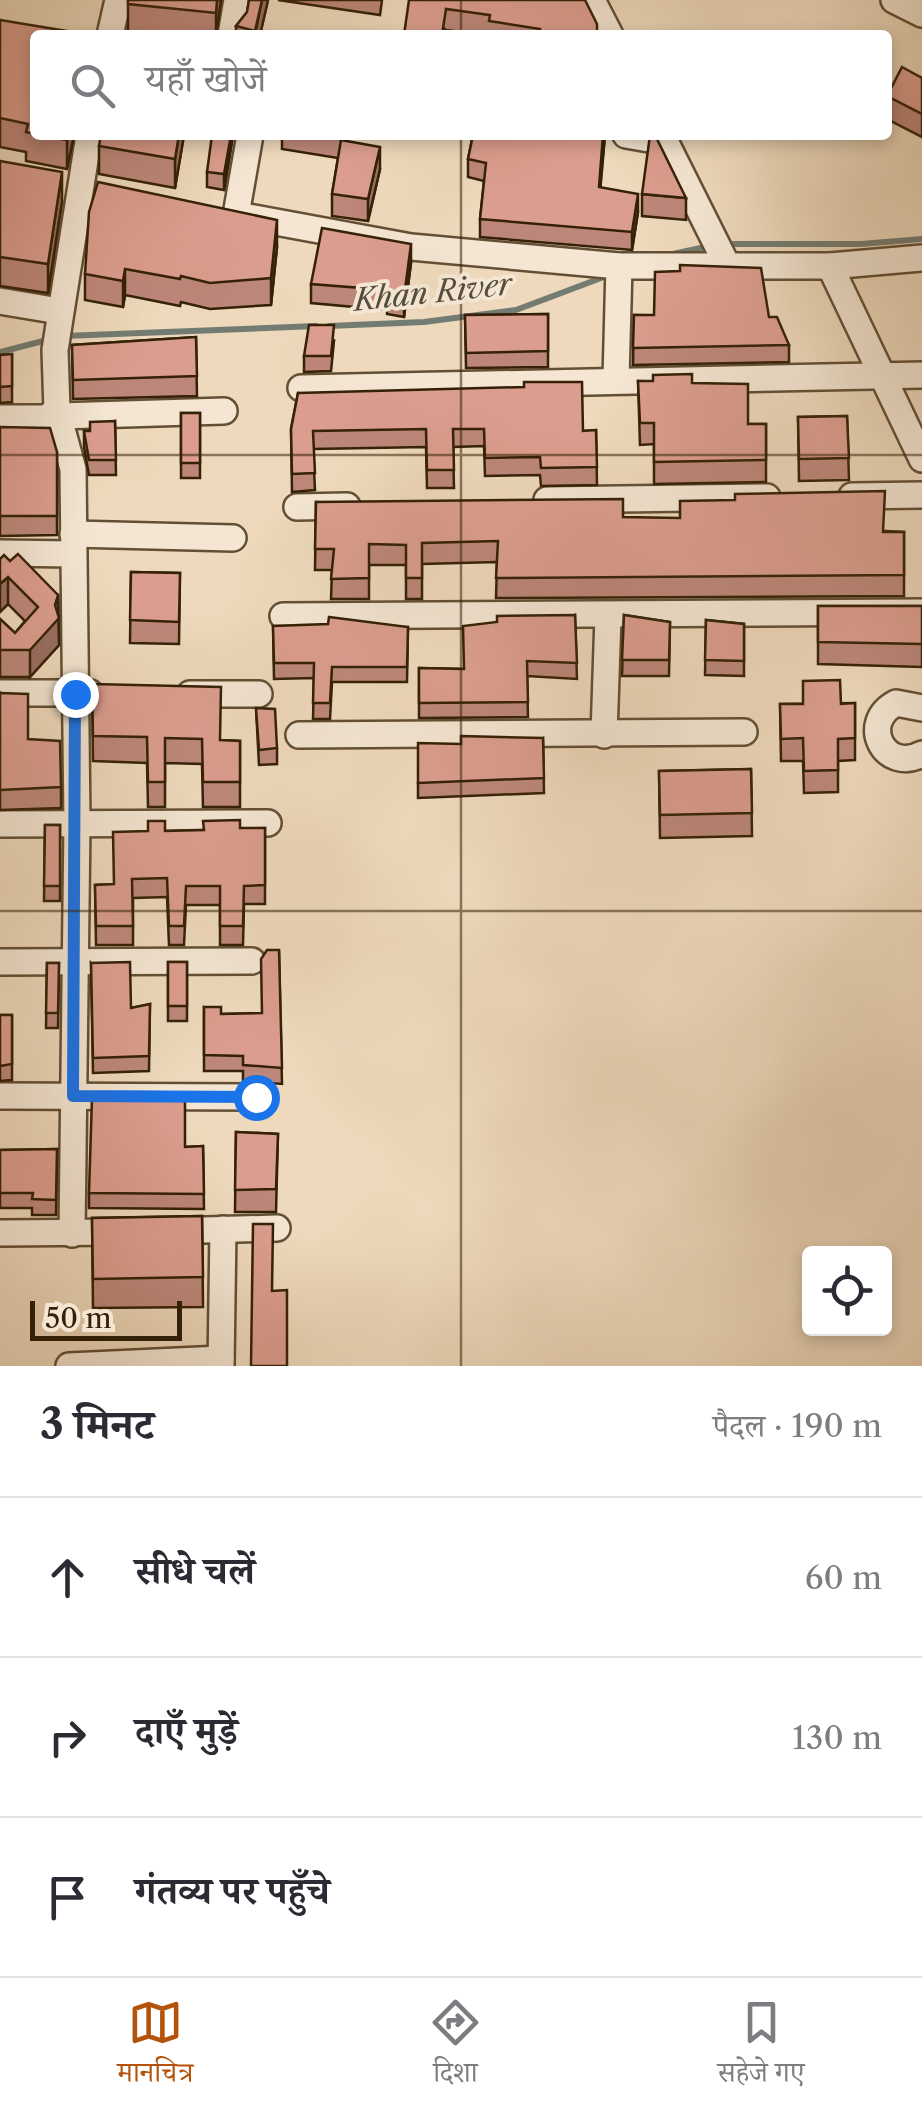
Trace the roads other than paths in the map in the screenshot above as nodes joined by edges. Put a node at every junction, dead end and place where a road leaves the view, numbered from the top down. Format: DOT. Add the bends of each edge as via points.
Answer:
graph roads {
  1 [pos="118,0"];
  2 [pos="237,0"];
  3 [pos="894,0"];
  4 [pos="598,3"];
  5 [pos="922,14"];
  6 [pos="111,30"];
  7 [pos="233,30"];
  8 [pos="608,30"];
  9 [pos="88,140"];
  10 [pos="248,140"];
  11 [pos="665,140"];
  12 [pos="922,258"];
  13 [pos="619,266"];
  14 [pos="830,266"];
  15 [pos="728,267"];
  16 [pos="0,301"];
  17 [pos="59,314"];
  18 [pos="922,375"];
  19 [pos="884,376"];
  20 [pos="616,379"];
  21 [pos="301,388"];
  22 [pos="224,412"];
  23 [pos="58,414"];
  24 [pos="0,418"];
  25 [pos="922,459"];
  26 [pos="825,496"];
  27 [pos="922,496"];
  28 [pos="786,497"];
  29 [pos="513,501"];
  30 [pos="375,505"];
  31 [pos="297,507"];
  32 [pos="233,538"];
  33 [pos="73,544"];
  34 [pos="0,553"];
  35 [pos="922,612"];
  36 [pos="283,616"];
  37 [pos="608,616"];
  38 [pos="0,693"];
  39 [pos="75,694"];
  40 [pos="112,694"];
  41 [pos="167,694"];
  42 [pos="259,694"];
  43 [pos="922,708"];
  44 [pos="744,732"];
  45 [pos="299,734"];
  46 [pos="604,735"];
  47 [pos="922,754"];
  48 [pos="77,822"];
  49 [pos="268,823"];
  50 [pos="0,824"];
  51 [pos="252,961"];
  52 [pos="0,962"];
  53 [pos="75,962"];
  54 [pos="0,1096"];
  55 [pos="73,1096"];
  56 [pos="256,1097"];
  57 [pos="277,1228"];
  58 [pos="223,1229"];
  59 [pos="0,1233"];
  60 [pos="72,1234"];
  61 [pos="221,1362"];
  62 [pos="69,1366"];
  1 -- 6 [label="street"];
  2 -- 7 [label="street"];
  3 -- 5 [label="street"];
  4 -- 8 [label="street"];
  9 -- 17 [label="street"];
  10 -- 13 [label="street" via="226,213 412,246"];
  11 -- 15 [label="street"];
  12 -- 14 [label="street"];
  13 -- 15 [label="street"];
  13 -- 20 [label="street"];
  14 -- 15 [label="street"];
  14 -- 19 [label="street"];
  16 -- 17 [label="street"];
  17 -- 23 [label="street"];
  18 -- 19 [label="street"];
  19 -- 20 [label="street"];
  19 -- 25 [label="street"];
  20 -- 21 [label="street"];
  22 -- 23 [label="street"];
  23 -- 24 [label="street"];
  23 -- 33 [label="street" via="74,469"];
  26 -- 27 [label="street"];
  28 -- 29 [label="street"];
  30 -- 31 [label="street"];
  32 -- 33 [label="street"];
  33 -- 34 [label="street"];
  33 -- 39 [label="street"];
  35 -- 37 [label="street"];
  36 -- 37 [label="street"];
  37 -- 46 [label="street"];
  38 -- 39 [label="street"];
  39 -- 40 [label="street"];
  39 -- 48 [label="street"];
  41 -- 42 [label="street"];
  43 -- 47 [label="street" via="904,702 889,707 876,736 892,757"];
  44 -- 46 [label="street"];
  45 -- 46 [label="street"];
  48 -- 49 [label="street"];
  48 -- 50 [label="street"];
  48 -- 53 [label="street"];
  51 -- 53 [label="street"];
  52 -- 53 [label="street"];
  53 -- 55 [label="street"];
  54 -- 55 [label="street"];
  55 -- 56 [label="street"];
  55 -- 60 [label="street"];
  57 -- 58 [label="street"];
  58 -- 60 [label="street"];
  58 -- 61 [label="street"];
  59 -- 60 [label="street"];
  61 -- 62 [label="street"];
}
